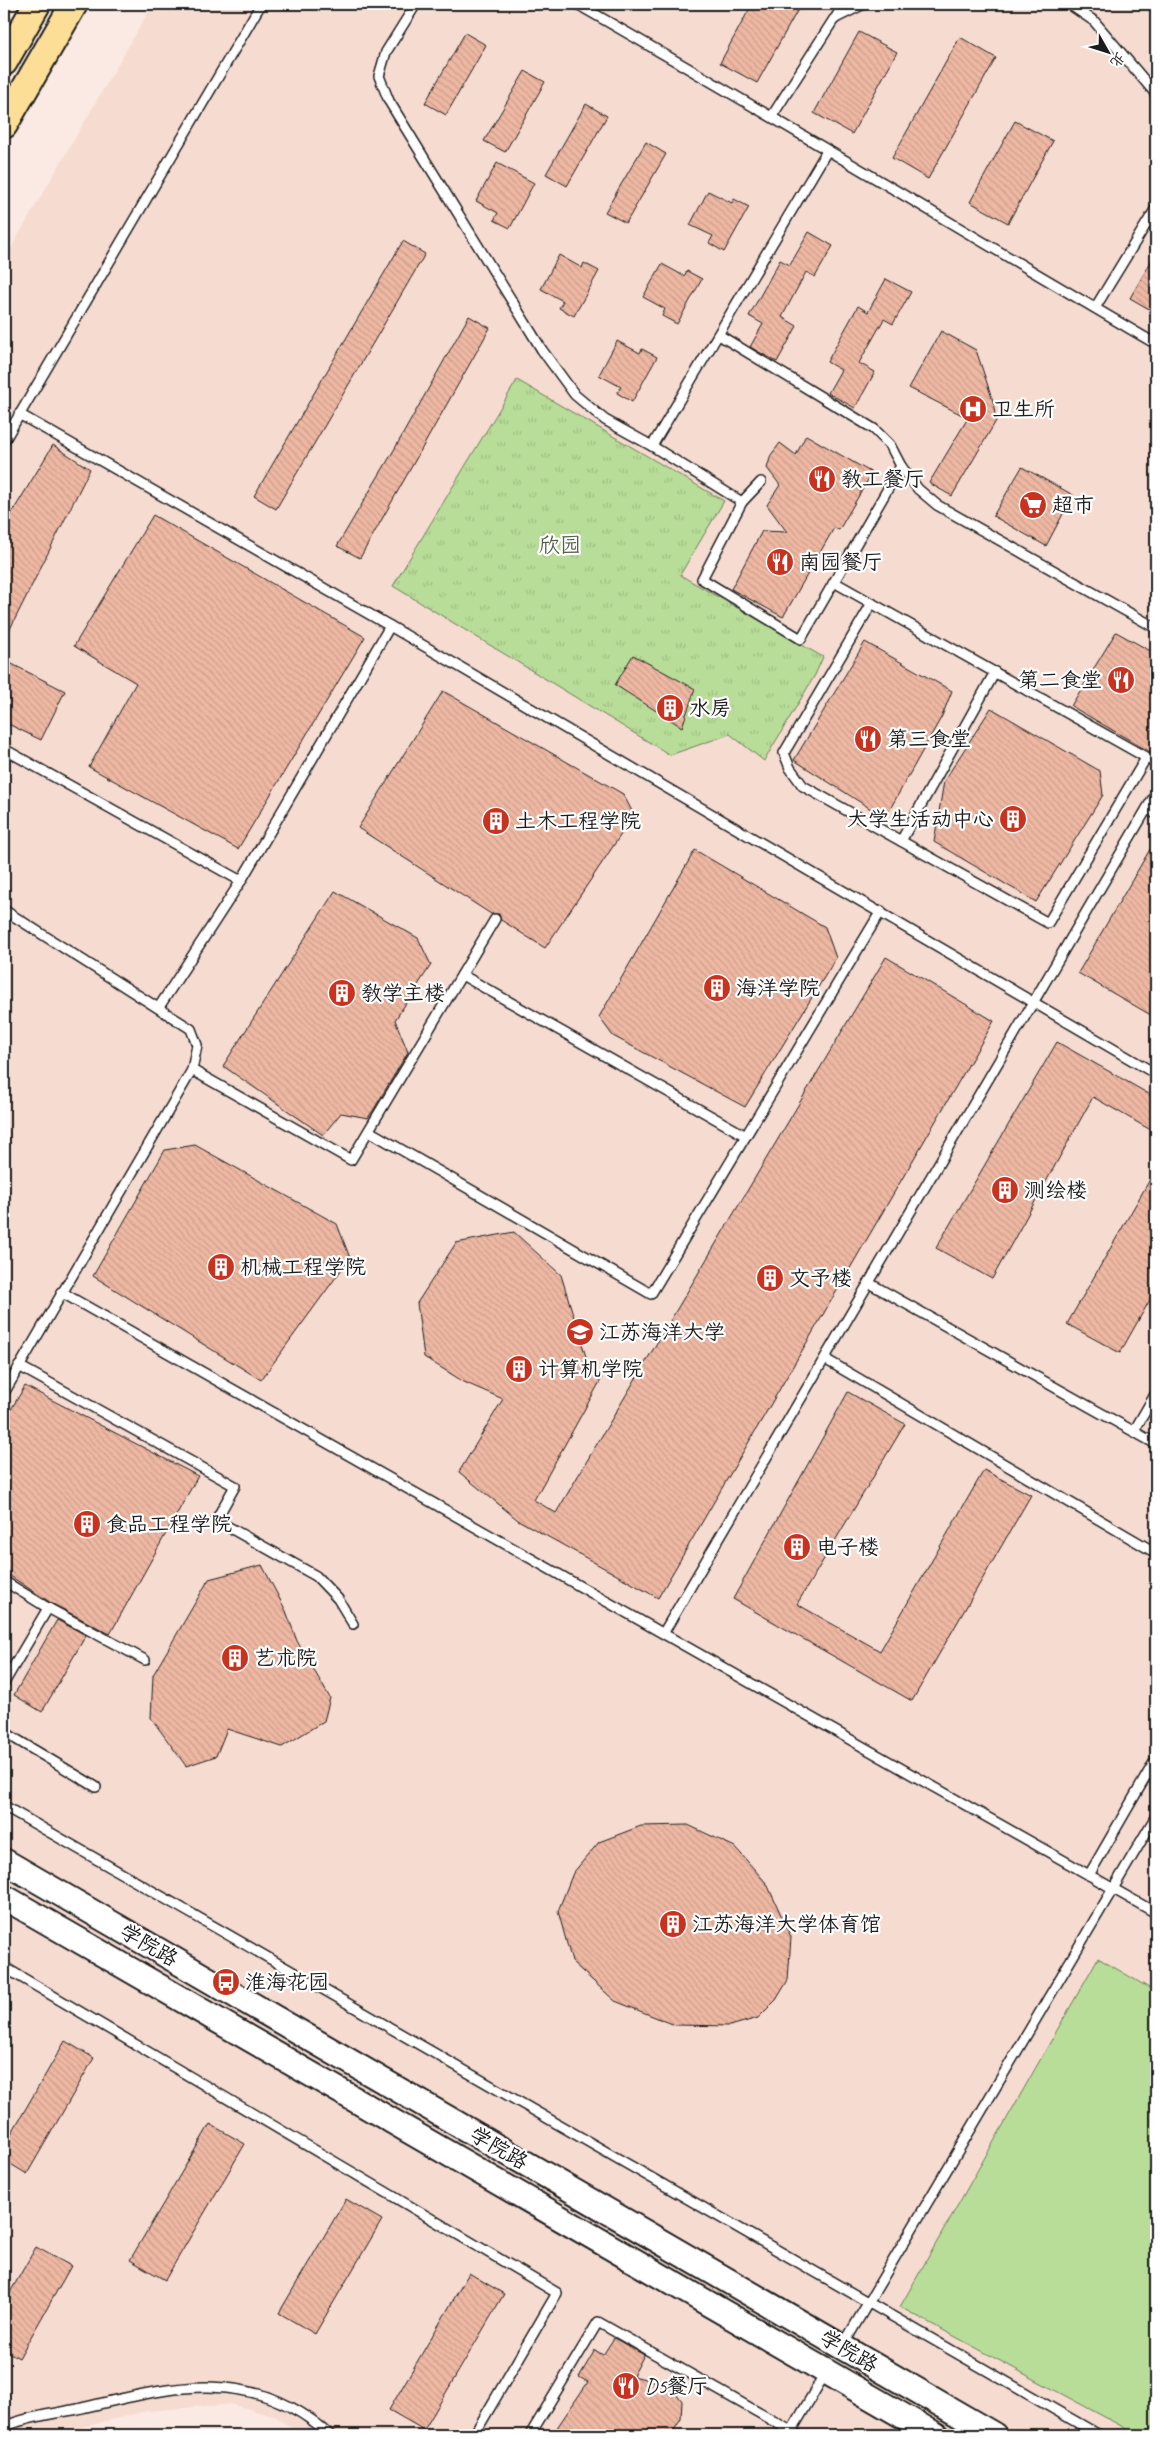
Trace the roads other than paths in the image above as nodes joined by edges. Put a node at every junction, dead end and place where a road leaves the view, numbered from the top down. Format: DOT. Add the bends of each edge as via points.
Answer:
graph roads {
  1 [pos="37,4"];
  2 [pos="74,4"];
  3 [pos="261,4"];
  4 [pos="416,4"];
  5 [pos="576,4"];
  6 [pos="843,4"];
  7 [pos="864,4"];
  8 [pos="1069,4"];
  9 [pos="834,19"];
  10 [pos="4,62"];
  11 [pos="1156,94"];
  12 [pos="772,116"];
  13 [pos="4,124"];
  14 [pos="827,151"];
  15 [pos="1156,208"];
  16 [pos="1095,308"];
  17 [pos="719,335"];
  18 [pos="1156,344"];
  19 [pos="19,414"];
  20 [pos="4,441"];
  21 [pos="652,446"];
  22 [pos="901,466"];
  23 [pos="761,482"];
  24 [pos="742,502"];
  25 [pos="834,582"];
  26 [pos="872,603"];
  27 [pos="390,626"];
  28 [pos="1156,628"];
  29 [pos="995,672"];
  30 [pos="4,749"];
  31 [pos="1146,758"];
  32 [pos="1156,763"];
  33 [pos="1156,793"];
  34 [pos="1147,809"];
  35 [pos="1156,814"];
  36 [pos="901,841"];
  37 [pos="241,881"];
  38 [pos="4,910"];
  39 [pos="881,911"];
  40 [pos="495,919"];
  41 [pos="462,975"];
  42 [pos="1034,1002"];
  43 [pos="159,1007"];
  44 [pos="192,1070"];
  45 [pos="1156,1074"];
  46 [pos="368,1131"];
  47 [pos="746,1136"];
  48 [pos="869,1283"];
  49 [pos="62,1292"];
  50 [pos="825,1359"];
  51 [pos="19,1366"];
  52 [pos="4,1393"];
  53 [pos="1156,1393"];
  54 [pos="1134,1431"];
  55 [pos="1156,1444"];
  56 [pos="1156,1554"];
  57 [pos="4,1581"];
  58 [pos="48,1608"];
  59 [pos="353,1624"];
  60 [pos="664,1632"];
  61 [pos="145,1660"];
  62 [pos="4,1683"];
  63 [pos="4,1732"];
  64 [pos="1156,1759"];
  65 [pos="96,1787"];
  66 [pos="4,1806"];
  67 [pos="1156,1816"];
  68 [pos="4,1861"];
  69 [pos="1089,1875"];
  70 [pos="1114,1889"];
  71 [pos="4,1897"];
  72 [pos="1156,1913"];
  73 [pos="4,1966"];
  74 [pos="869,2305"];
  75 [pos="842,2347"];
  76 [pos="826,2372"];
  77 [pos="4,2427"];
  78 [pos="793,2434"];
  79 [pos="330,2435"];
  80 [pos="474,2435"];
  81 [pos="530,2435"];
  82 [pos="936,2435"];
  83 [pos="994,2435"];
  84 [pos="1099,2435"];
  1 -- 10 [label="main road"];
  2 -- 13 [label="main road"];
  3 -- 19 [label="lane"];
  4 -- 21 [label="lane" via="383,60 379,76 389,101 542,350 575,395 605,420"];
  5 -- 12 [label="lane"];
  6 -- 9 [label="lane"];
  7 -- 9 [label="lane"];
  8 -- 11 [label="lane" via="1094,21"];
  9 -- 12 [label="lane"];
  12 -- 14 [label="lane"];
  14 -- 16 [label="lane"];
  14 -- 17 [label="lane"];
  15 -- 16 [label="lane"];
  16 -- 18 [label="lane"];
  17 -- 21 [label="lane"];
  17 -- 22 [label="lane" via="874,429 890,445"];
  19 -- 20 [label="lane"];
  19 -- 27 [label="lane"];
  21 -- 24 [label="lane"];
  22 -- 25 [label="lane"];
  22 -- 28 [label="lane" via="918,489 937,505"];
  23 -- 24 [label="lane"];
  24 -- 25 [label="lane" via="702,579 801,639"];
  25 -- 26 [label="lane"];
  26 -- 29 [label="lane"];
  26 -- 36 [label="lane" via="784,753 803,786"];
  27 -- 37 [label="lane"];
  27 -- 39 [label="lane"];
  29 -- 31 [label="lane"];
  29 -- 36 [label="lane"];
  30 -- 37 [label="lane"];
  31 -- 32 [label="lane"];
  31 -- 36 [label="lane" via="1048,923"];
  33 -- 34 [label="lane"];
  34 -- 35 [label="lane"];
  34 -- 42 [label="lane"];
  37 -- 43 [label="lane"];
  38 -- 43 [label="lane"];
  39 -- 42 [label="lane"];
  39 -- 47 [label="lane"];
  40 -- 41 [label="lane"];
  41 -- 46 [label="lane"];
  41 -- 47 [label="lane"];
  42 -- 45 [label="lane"];
  42 -- 48 [label="lane"];
  43 -- 44 [label="lane" via="191,1029 197,1045"];
  44 -- 46 [label="lane" via="352,1160"];
  44 -- 49 [label="lane"];
  46 -- 47 [label="lane" via="651,1294"];
  48 -- 50 [label="lane"];
  48 -- 54 [label="lane"];
  49 -- 51 [label="lane"];
  49 -- 60 [label="lane"];
  50 -- 56 [label="lane"];
  50 -- 60 [label="lane"];
  51 -- 52 [label="lane"];
  51 -- 59 [label="lane" via="235,1486 216,1520 316,1576 338,1599"];
  53 -- 54 [label="lane"];
  54 -- 55 [label="lane"];
  57 -- 58 [label="lane"];
  58 -- 61 [label="lane"];
  58 -- 62 [label="lane"];
  60 -- 69 [label="lane"];
  63 -- 65 [label="lane"];
  64 -- 69 [label="lane"];
  66 -- 74 [label="lane"];
  67 -- 70 [label="lane"];
  68 -- 75 [label="main road, 学院路"];
  69 -- 70 [label="lane"];
  70 -- 72 [label="lane"];
  70 -- 74 [label="lane"];
  71 -- 76 [label="main road, 学院路"];
  73 -- 80 [label="lane" via="557,2293"];
  74 -- 75 [label="lane"];
  74 -- 84 [label="lane"];
  75 -- 83 [label="main road, 学院路"];
  76 -- 78 [label="lane"];
  76 -- 82 [label="main road, 学院路"];
  77 -- 79 [label="lane" via="180,2387 222,2386 270,2397 317,2423"];
  78 -- 81 [label="lane" via="598,2322"];
}
